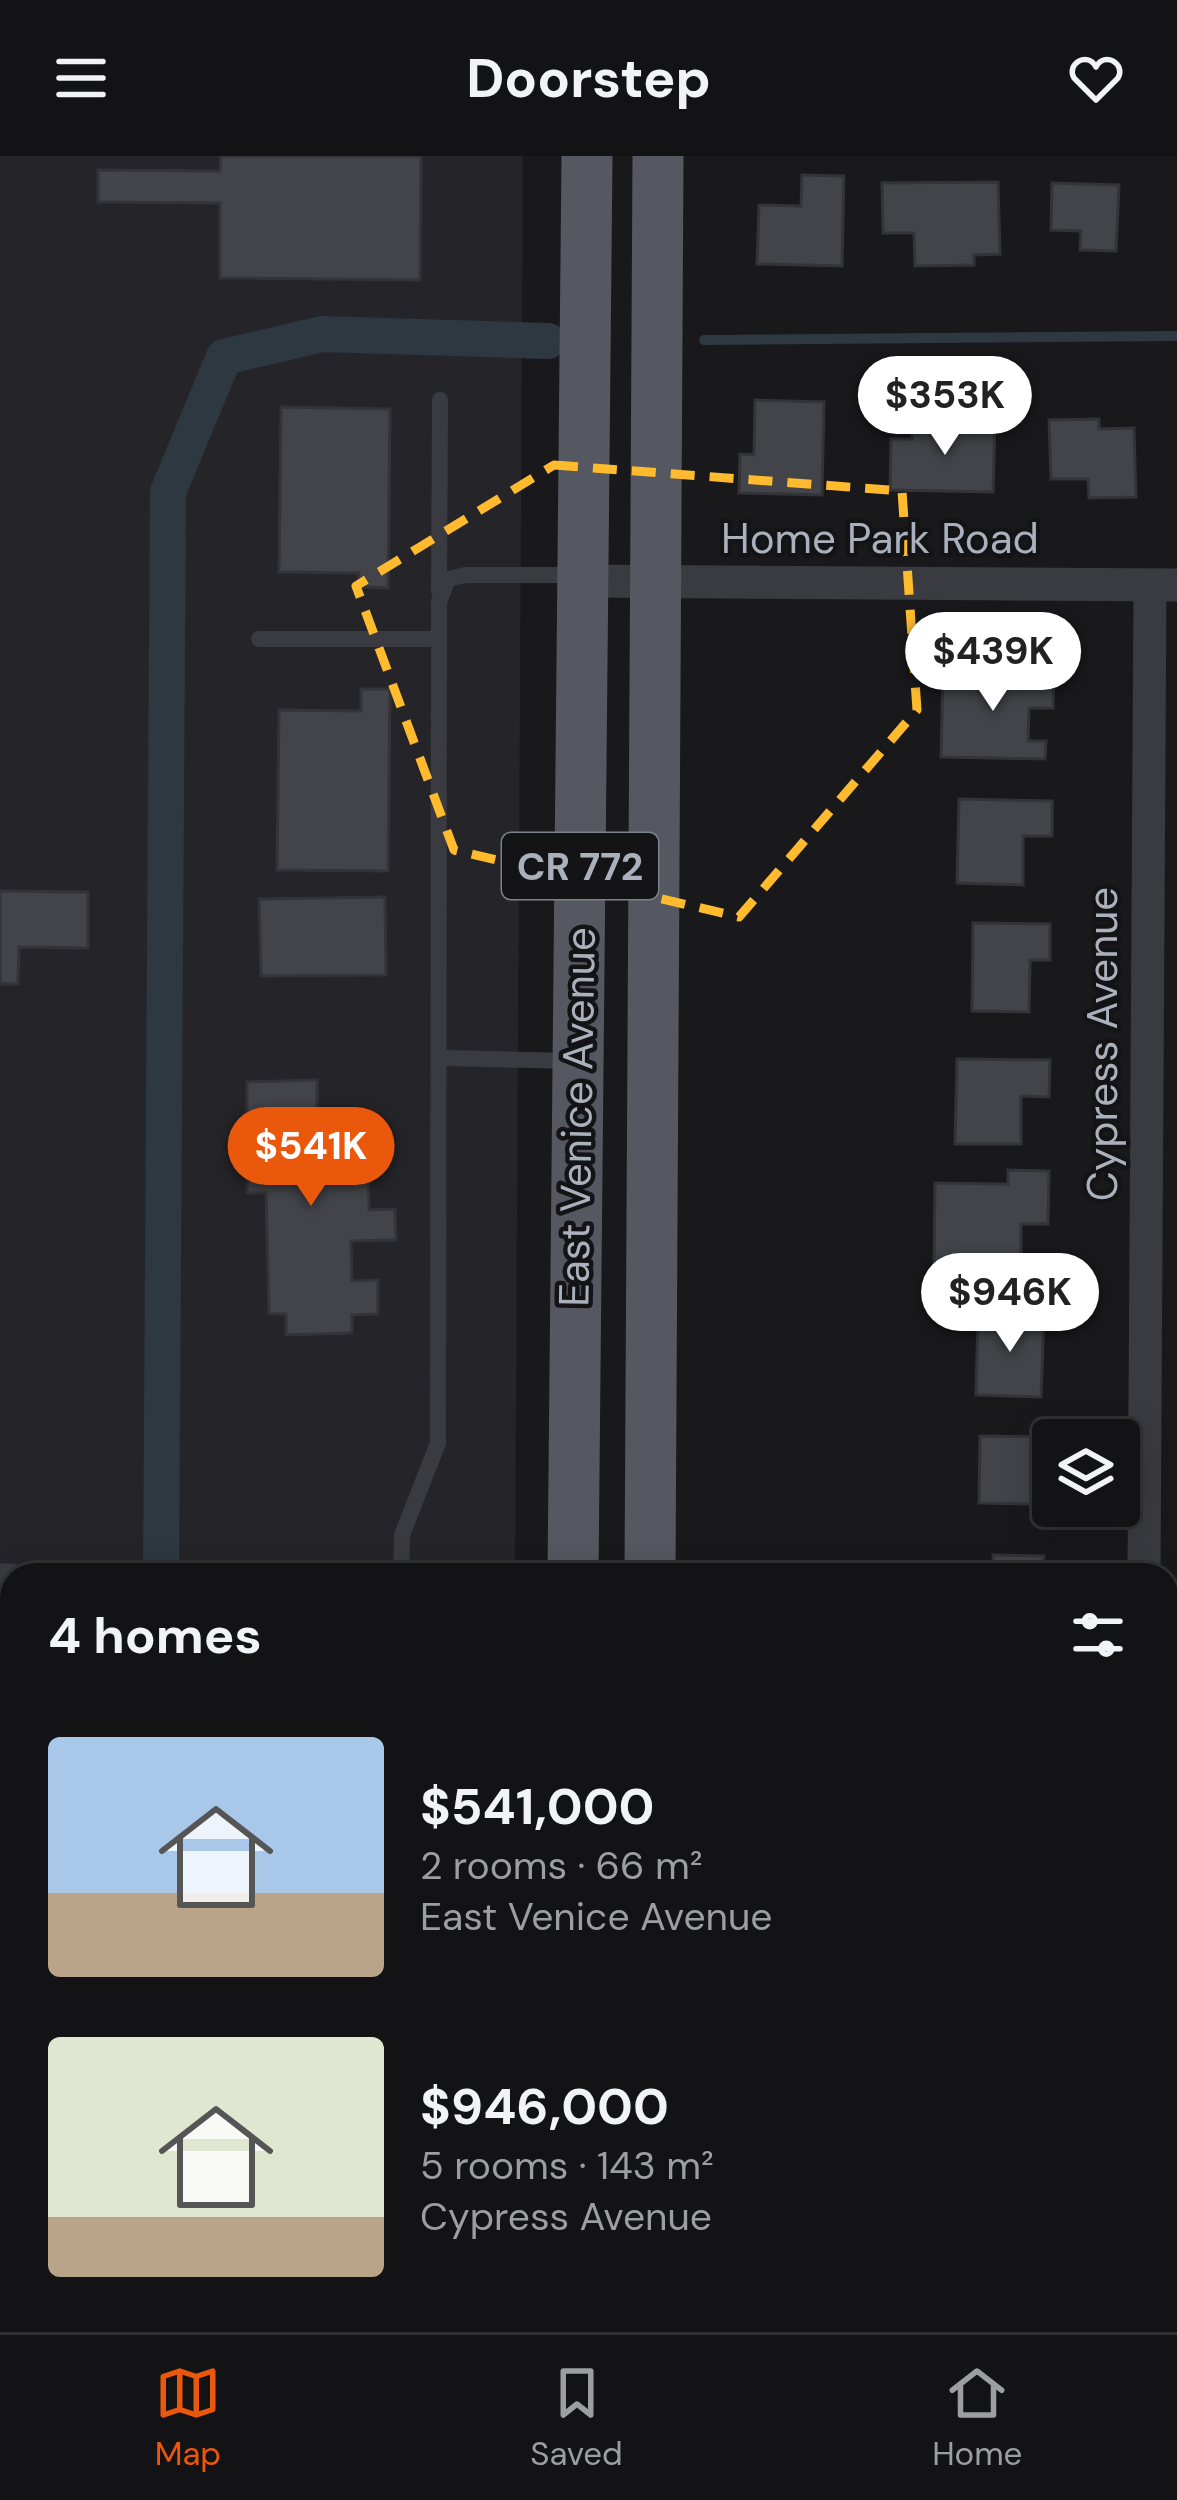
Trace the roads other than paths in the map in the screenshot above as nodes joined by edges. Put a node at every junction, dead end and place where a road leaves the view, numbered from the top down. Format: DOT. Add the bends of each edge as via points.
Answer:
graph roads {
  1 [pos="586,156"];
  2 [pos="658,156"];
  3 [pos="440,400"];
  4 [pos="583,578"];
  5 [pos="654,581"];
  6 [pos="1164,585"];
  7 [pos="440,602"];
  8 [pos="260,639"];
  9 [pos="439,639"];
  10 [pos="442,1058"];
  11 [pos="578,1061"];
  12 [pos="401,1563"];
  13 [pos="573,1563"];
  14 [pos="650,1563"];
  15 [pos="1144,1563"];
  1 -- 4 [label="main road, East Venice Avenue / CR 772"];
  2 -- 5 [label="main road, East Venice Avenue / CR 772"];
  3 -- 7 [label="lane"];
  4 -- 5 [label="street, Home Park Road"];
  4 -- 7 [label="lane" via="465,575 448,579"];
  4 -- 11 [label="main road, East Venice Avenue / CR 772"];
  5 -- 6 [label="street, Home Park Road"];
  5 -- 14 [label="main road, East Venice Avenue / CR 772"];
  6 -- 15 [label="street, Cypress Avenue"];
  7 -- 9 [label="lane"];
  8 -- 9 [label="lane"];
  9 -- 10 [label="lane"];
  10 -- 11 [label="lane"];
  10 -- 12 [label="lane" via="438,1443 402,1535"];
  11 -- 13 [label="main road, East Venice Avenue / CR 772"];
}
